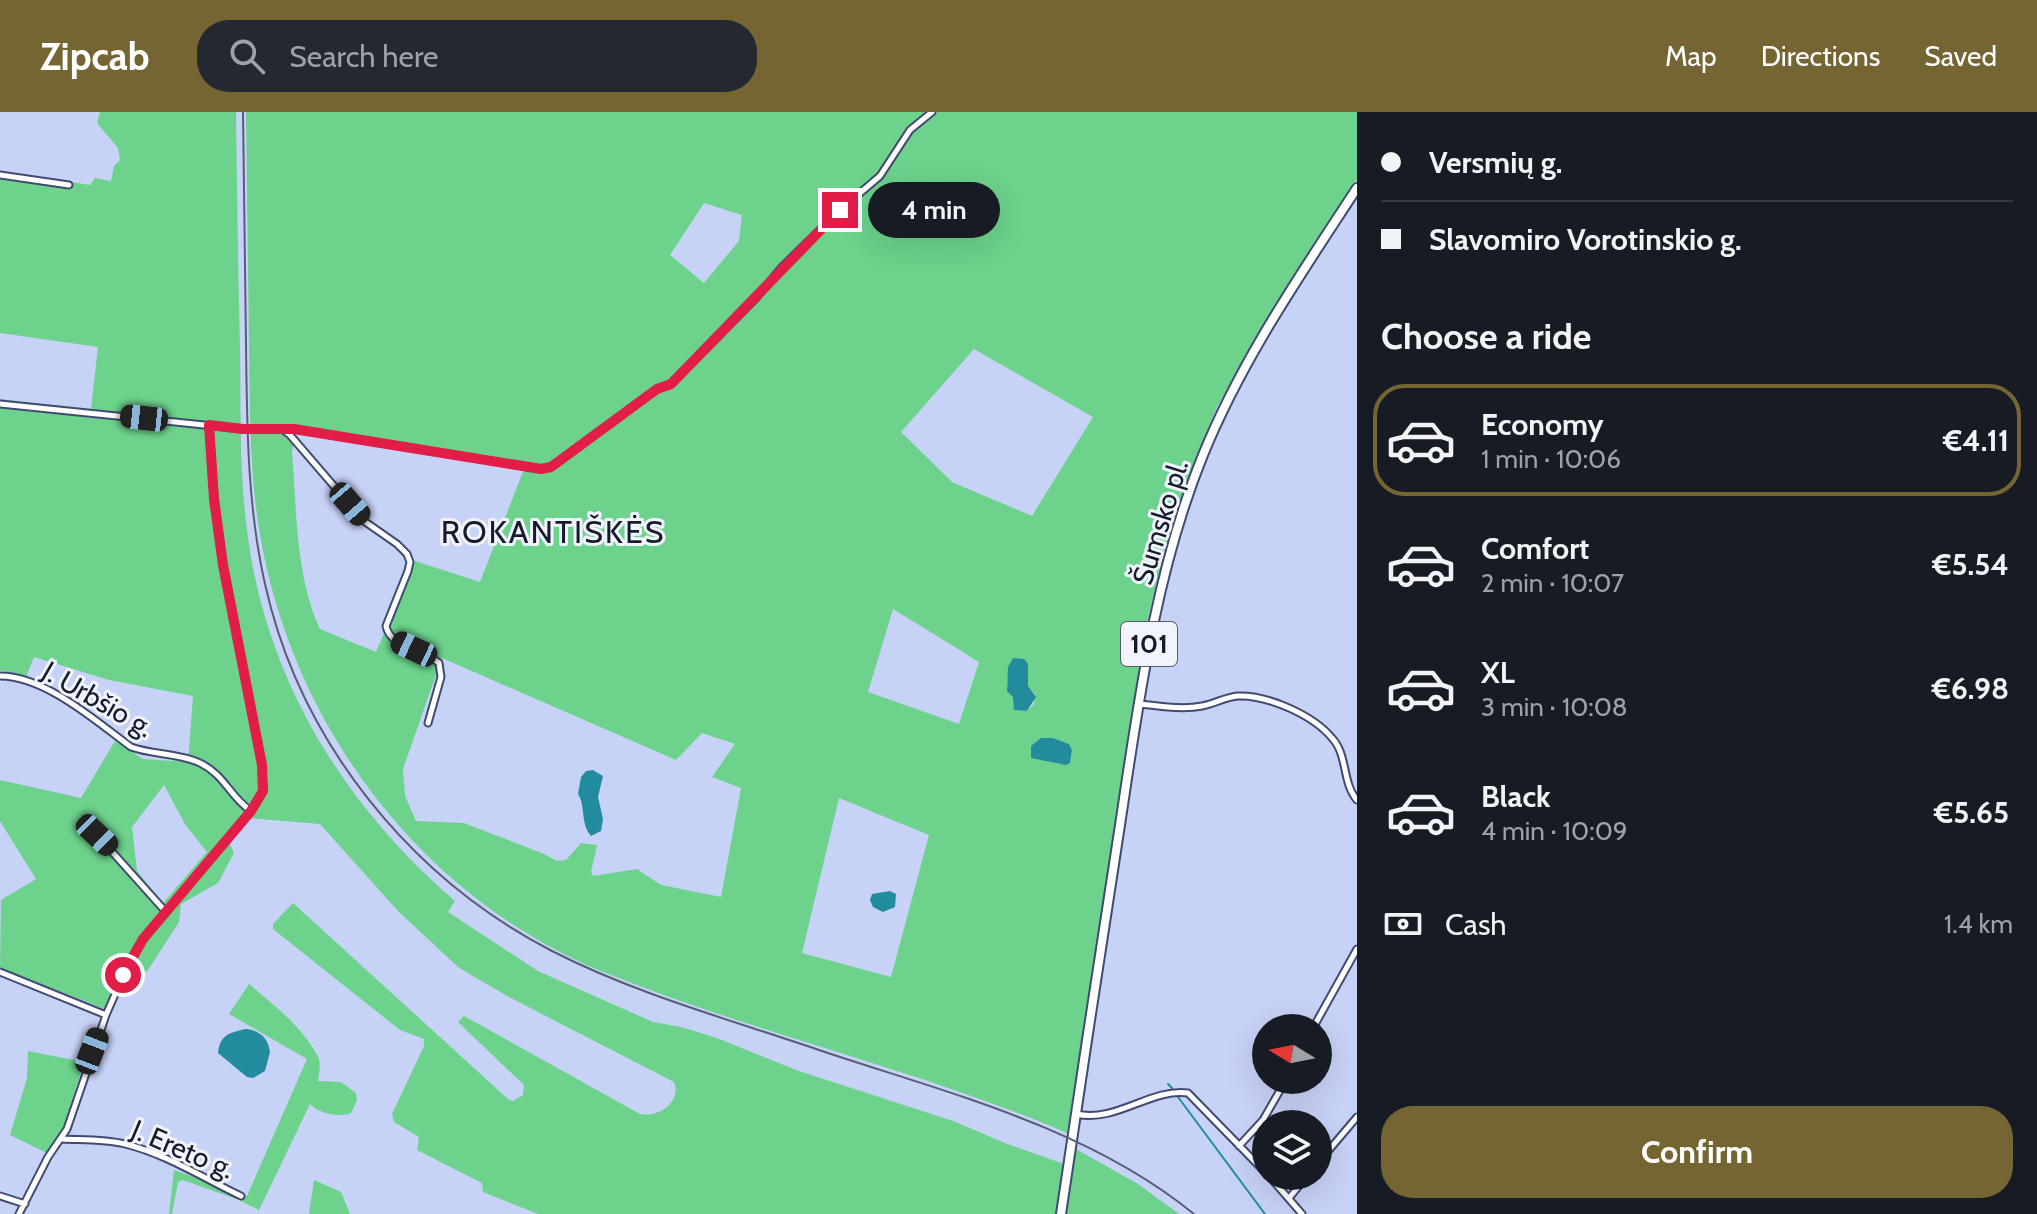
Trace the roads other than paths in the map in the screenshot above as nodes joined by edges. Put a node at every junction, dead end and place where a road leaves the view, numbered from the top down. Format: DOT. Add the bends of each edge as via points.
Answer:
graph roads {
  1 [pos="932,112"];
  2 [pos="0,175"];
  3 [pos="69,185"];
  4 [pos="1357,188"];
  5 [pos="0,404"];
  6 [pos="209,425"];
  7 [pos="281,429"];
  8 [pos="0,676"];
  9 [pos="1139,703"];
  10 [pos="428,723"];
  11 [pos="1357,800"];
  12 [pos="251,811"];
  13 [pos="97,835"];
  14 [pos="166,912"];
  15 [pos="1357,949"];
  16 [pos="0,972"];
  17 [pos="1321,1014"];
  18 [pos="106,1015"];
  19 [pos="1278,1094"];
  20 [pos="1076,1114"];
  21 [pos="1357,1117"];
  22 [pos="62,1139"];
  23 [pos="1239,1146"];
  24 [pos="1332,1146"];
  25 [pos="1252,1159"];
  26 [pos="1283,1190"];
  27 [pos="1296,1190"];
  28 [pos="0,1196"];
  29 [pos="241,1196"];
  30 [pos="1290,1197"];
  31 [pos="25,1204"];
  32 [pos="19,1214"];
  33 [pos="1061,1214"];
  34 [pos="1302,1214"];
  1 -- 7 [label="street" via="910,130 880,176 800,249 671,384 551,467"];
  2 -- 3 [label="street"];
  4 -- 9 [label="main road, Šumsko pl. / 101" via="1265,331 1216,425 1167,563"];
  5 -- 6 [label="street"];
  6 -- 7 [label="street"];
  6 -- 12 [label="street" via="223,565 264,781"];
  7 -- 10 [label="street" via="364,521 407,554 408,571 386,626 394,640 439,663 441,677"];
  8 -- 12 [label="street, J. Urbšio g." via="52,692 131,747 201,763"];
  9 -- 11 [label="street" via="1192,707 1244,696 1290,708 1337,744"];
  9 -- 20 [label="main road, Šumsko pl. / 101"];
  12 -- 14 [label="street"];
  13 -- 14 [label="street"];
  14 -- 18 [label="street" via="129,962"];
  15 -- 17 [label="street"];
  16 -- 18 [label="street"];
  18 -- 22 [label="street"];
  19 -- 23 [label="street"];
  20 -- 23 [label="street" via="1102,1117 1173,1093 1188,1093"];
  20 -- 33 [label="main road, Šumsko pl. / 101"];
  21 -- 24 [label="street"];
  22 -- 29 [label="street, J. Ereto g." via="141,1148"];
  22 -- 31 [label="street"];
  23 -- 25 [label="street"];
  26 -- 30 [label="street"];
  27 -- 30 [label="street"];
  28 -- 31 [label="street"];
  30 -- 34 [label="street"];
  31 -- 32 [label="street"];
}
